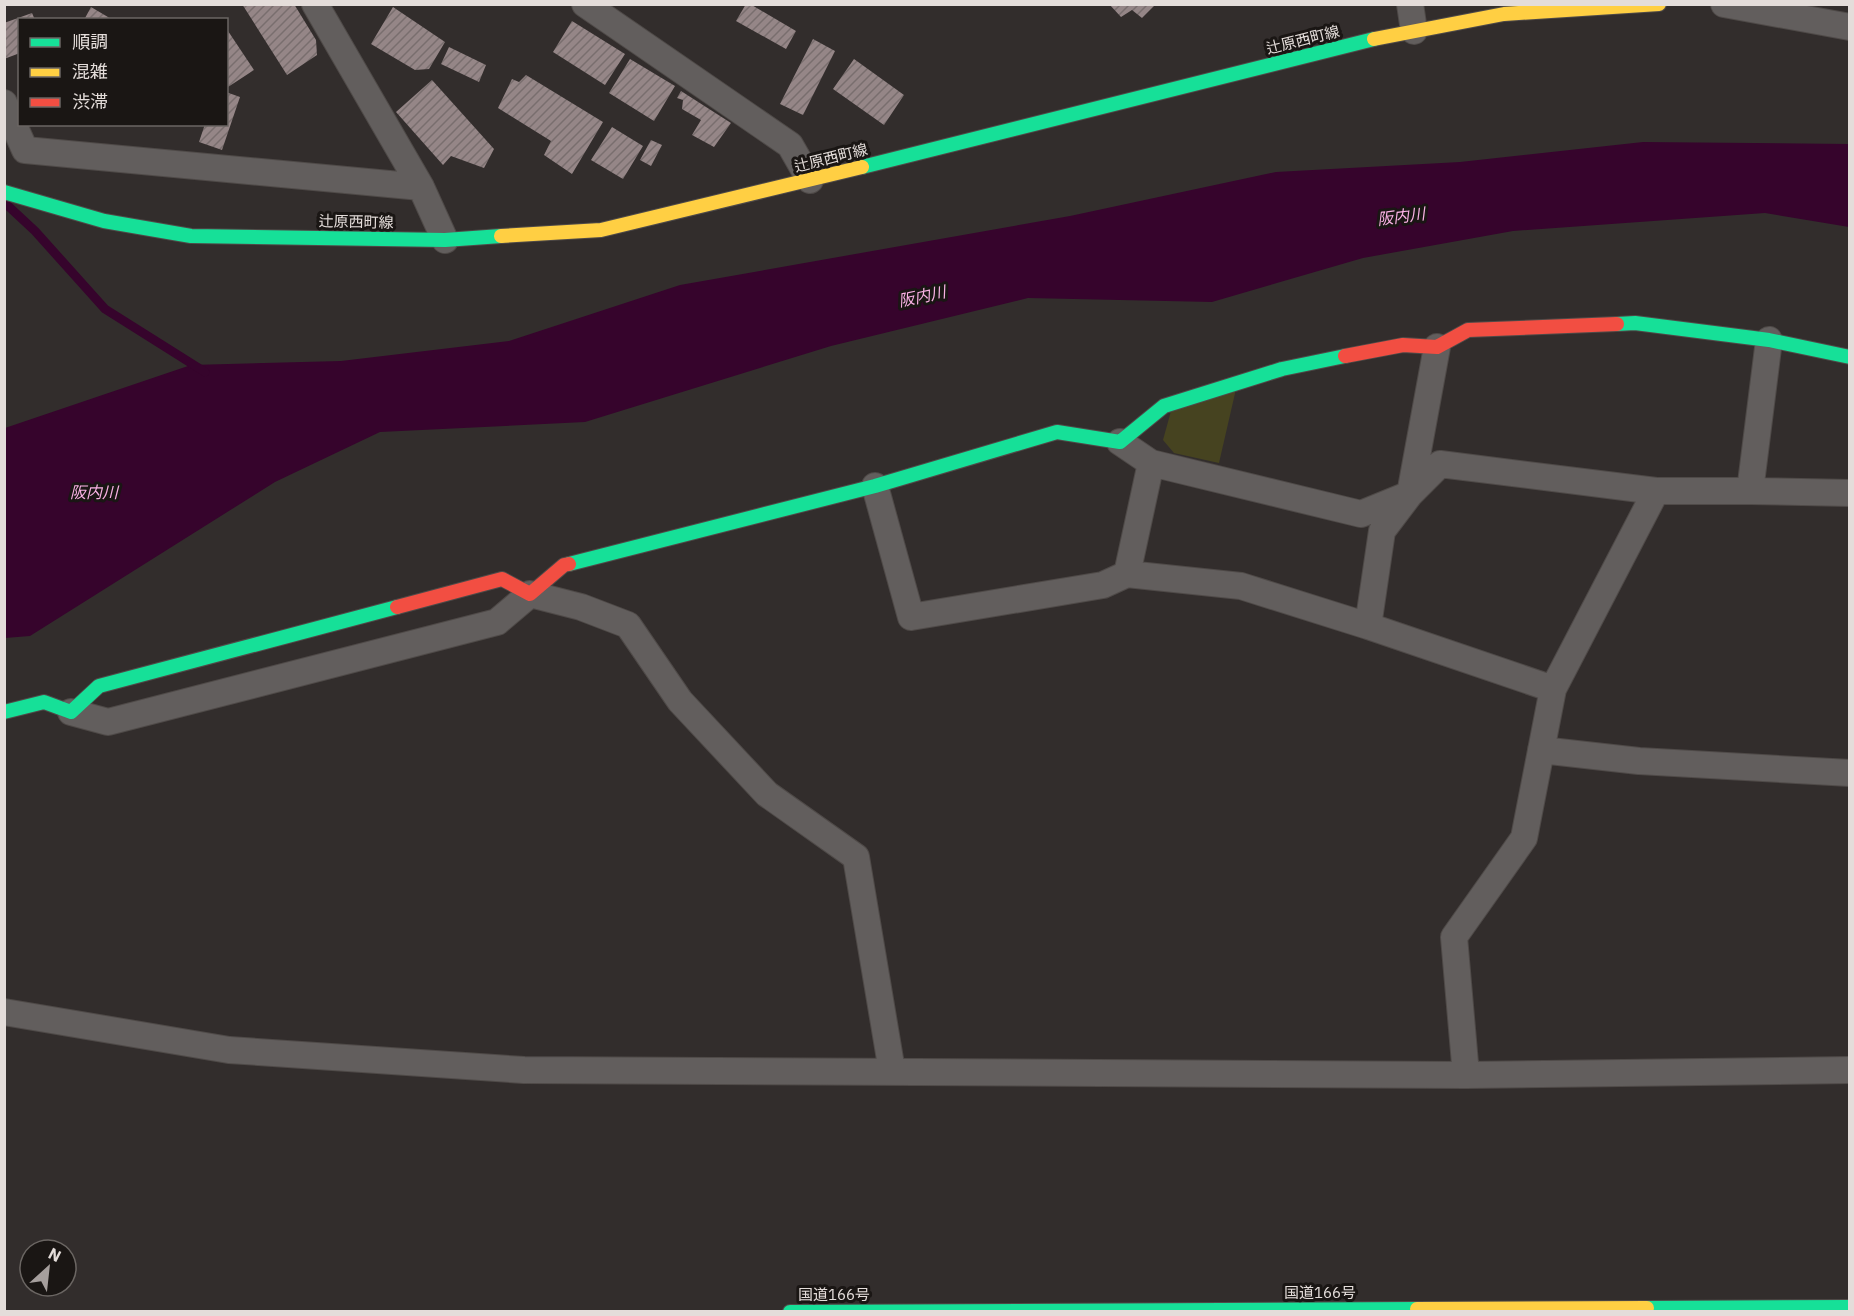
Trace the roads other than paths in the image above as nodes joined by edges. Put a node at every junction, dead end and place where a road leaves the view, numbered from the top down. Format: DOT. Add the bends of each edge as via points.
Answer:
graph roads {
  1 [pos="315,4"];
  2 [pos="585,4"];
  3 [pos="1410,4"];
  4 [pos="1659,4"];
  5 [pos="1724,4"];
  6 [pos="1850,27"];
  7 [pos="1414,31"];
  8 [pos="4,103"];
  9 [pos="810,180"];
  10 [pos="421,187"];
  11 [pos="4,192"];
  12 [pos="445,240"];
  13 [pos="1769,340"];
  14 [pos="1437,347"];
  15 [pos="1850,357"];
  16 [pos="1120,442"];
  17 [pos="1151,463"];
  18 [pos="874,486"];
  19 [pos="1656,491"];
  20 [pos="1750,491"];
  21 [pos="1850,493"];
  22 [pos="1410,494"];
  23 [pos="1127,574"];
  24 [pos="530,594"];
  25 [pos="1368,626"];
  26 [pos="1553,689"];
  27 [pos="4,712"];
  28 [pos="71,712"];
  29 [pos="1541,750"];
  30 [pos="1850,773"];
  31 [pos="4,1012"];
  32 [pos="1850,1070"];
  33 [pos="892,1071"];
  34 [pos="1466,1075"];
  35 [pos="1850,1307"];
  36 [pos="790,1311"];
  1 -- 10 [label="street"];
  2 -- 9 [label="street" via="790,145"];
  3 -- 7 [label="street"];
  4 -- 7 [label="main road, 辻原西町線" via="1504,14"];
  5 -- 6 [label="street"];
  7 -- 9 [label="main road, 辻原西町線"];
  8 -- 10 [label="street" via="25,150"];
  9 -- 12 [label="main road, 辻原西町線" via="601,230"];
  10 -- 12 [label="street"];
  11 -- 12 [label="main road, 辻原西町線" via="104,221 191,236"];
  13 -- 14 [label="main road" via="1635,323 1468,330"];
  13 -- 15 [label="main road"];
  13 -- 20 [label="street"];
  14 -- 16 [label="main road" via="1403,345 1282,369 1164,406"];
  14 -- 22 [label="street"];
  16 -- 17 [label="street"];
  16 -- 18 [label="main road" via="1057,432"];
  17 -- 22 [label="street" via="1361,514"];
  17 -- 23 [label="street"];
  18 -- 23 [label="street" via="910,617 1103,585"];
  18 -- 24 [label="main road" via="564,565"];
  19 -- 20 [label="street"];
  19 -- 22 [label="street" via="1440,464"];
  19 -- 26 [label="street"];
  20 -- 21 [label="street"];
  22 -- 25 [label="street" via="1382,531"];
  23 -- 25 [label="street" via="1241,586"];
  24 -- 28 [label="street" via="497,622 108,722"];
  24 -- 28 [label="main road" via="502,579 99,686"];
  24 -- 33 [label="street" via="628,625 680,701 767,794 856,857"];
  25 -- 26 [label="street"];
  26 -- 29 [label="street"];
  27 -- 28 [label="main road" via="44,702"];
  29 -- 30 [label="street" via="1639,761"];
  29 -- 34 [label="street" via="1524,838 1454,937"];
  31 -- 33 [label="street" via="229,1050 524,1070"];
  32 -- 34 [label="street"];
  33 -- 34 [label="street"];
  35 -- 36 [label="main road, 国道166号"];
}
